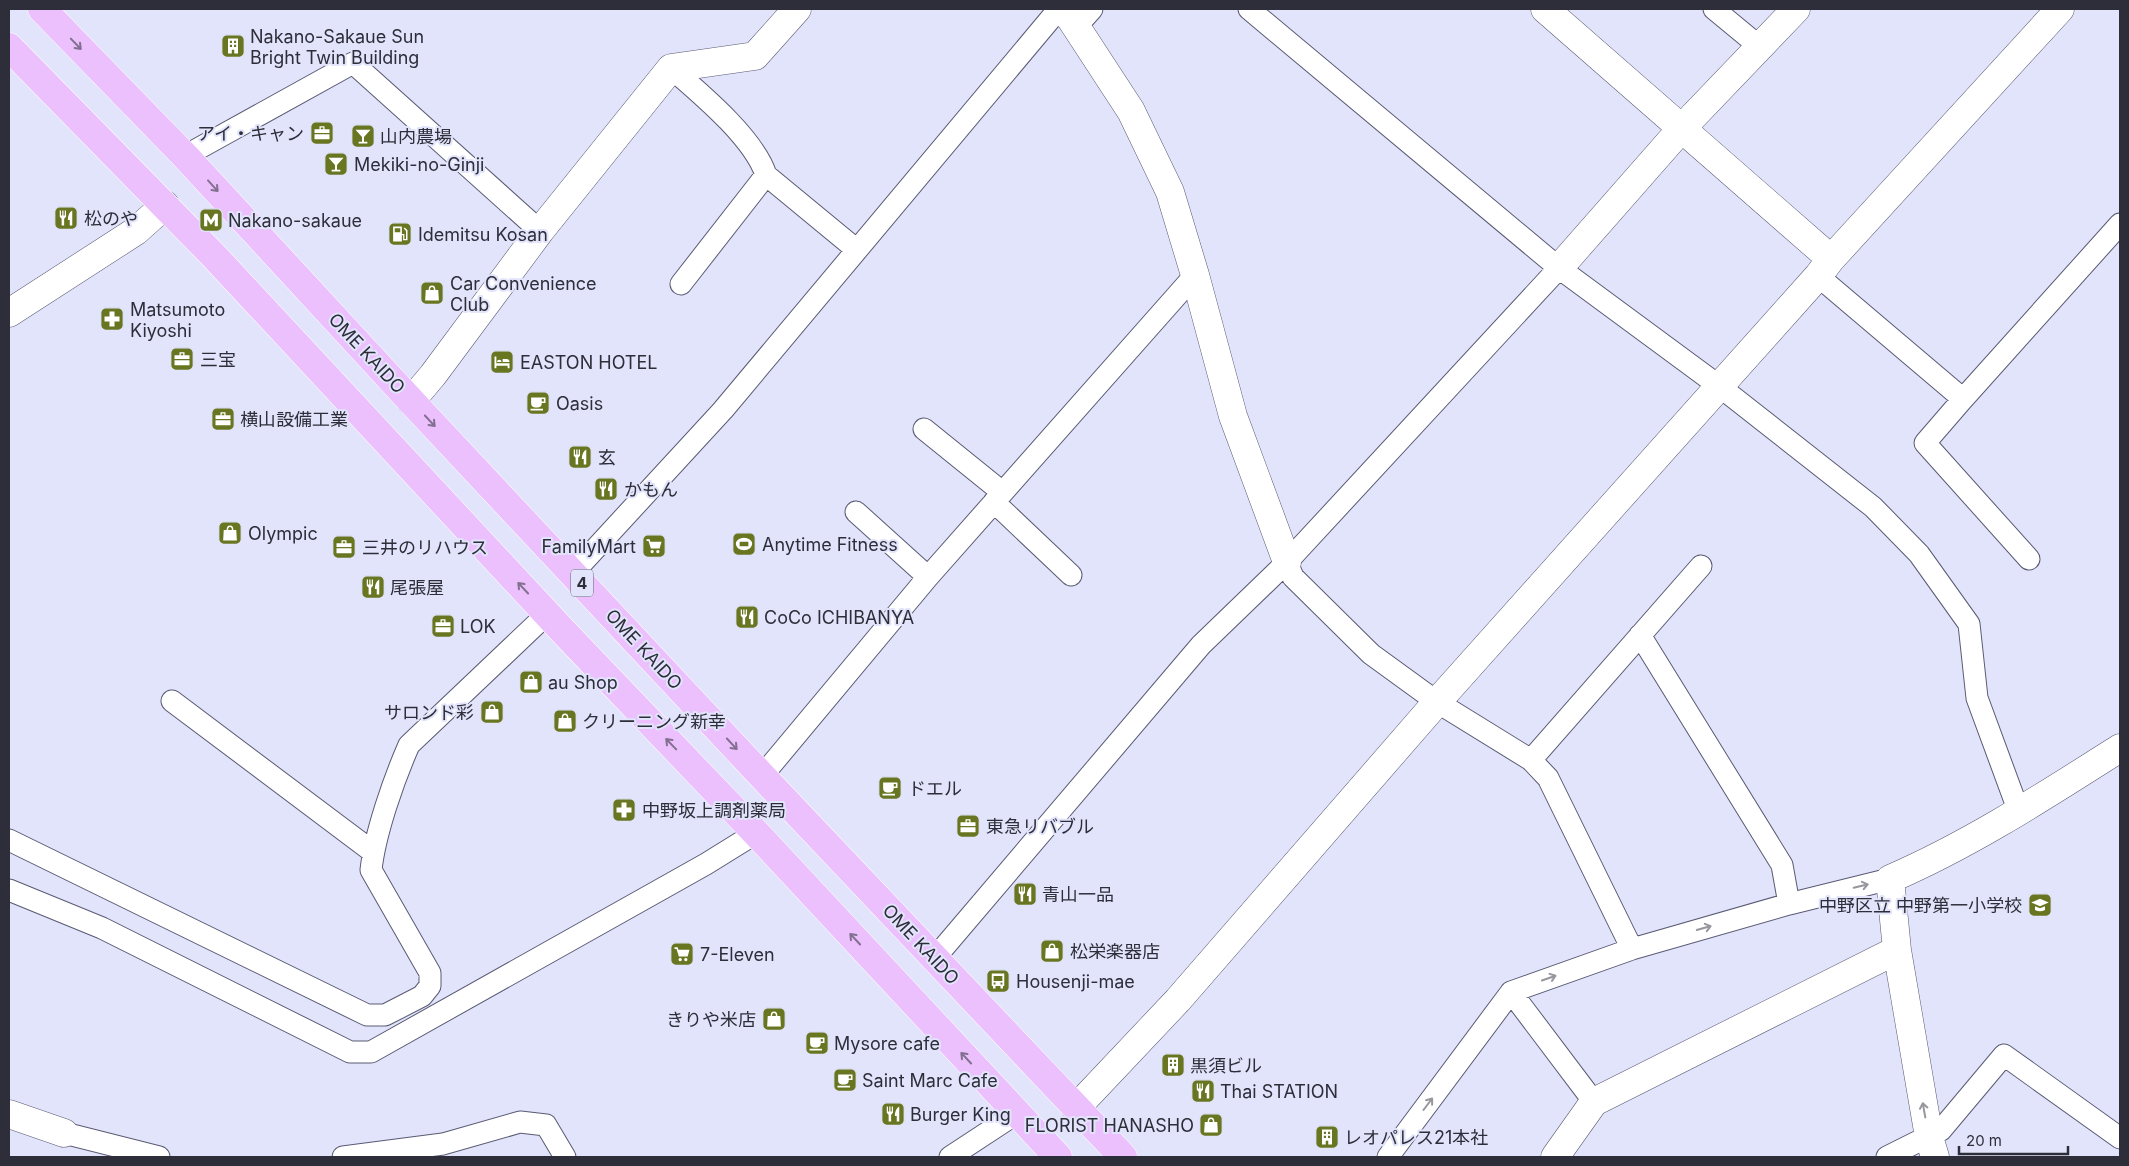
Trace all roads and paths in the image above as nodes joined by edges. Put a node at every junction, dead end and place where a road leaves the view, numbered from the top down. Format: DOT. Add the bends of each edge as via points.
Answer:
graph roads {
  1 [pos="42,9"];
  2 [pos="797,9"];
  3 [pos="1249,9"];
  4 [pos="1546,9"];
  5 [pos="1714,9"];
  6 [pos="1796,9"];
  7 [pos="2060,9"];
  8 [pos="1073,10"];
  9 [pos="1760,47"];
  10 [pos="11,54"];
  11 [pos="671,68"];
  12 [pos="1682,128"];
  13 [pos="185,156"];
  14 [pos="766,175"];
  15 [pos="165,205"];
  16 [pos="2120,224"];
  17 [pos="540,231"];
  18 [pos="857,250"];
  19 [pos="1559,268"];
  20 [pos="1825,268"];
  21 [pos="1195,275"];
  22 [pos="681,284"];
  23 [pos="9,313"];
  24 [pos="1719,386"];
  25 [pos="1964,399"];
  26 [pos="411,401"];
  27 [pos="924,429"];
  28 [pos="998,497"];
  29 [pos="856,512"];
  30 [pos="2029,559"];
  31 [pos="1286,562"];
  32 [pos="1701,566"];
  33 [pos="573,574"];
  34 [pos="1072,575"];
  35 [pos="928,577"];
  36 [pos="548,614"];
  37 [pos="1640,635"];
  38 [pos="172,702"];
  39 [pos="1437,702"];
  40 [pos="2120,748"];
  41 [pos="1531,760"];
  42 [pos="762,776"];
  43 [pos="2019,812"];
  44 [pos="756,833"];
  45 [pos="9,840"];
  46 [pos="373,852"];
  47 [pos="1890,879"];
  48 [pos="9,890"];
  49 [pos="1789,904"];
  50 [pos="1632,949"];
  51 [pos="1896,950"];
  52 [pos="934,959"];
  53 [pos="1512,992"];
  54 [pos="1594,1102"];
  55 [pos="1076,1108"];
  56 [pos="1017,1113"];
  57 [pos="9,1114"];
  58 [pos="64,1133"];
  59 [pos="2120,1138"];
  60 [pos="1932,1147"];
  61 [pos="159,1157"];
  62 [pos="343,1157"];
  63 [pos="564,1157"];
  64 [pos="950,1157"];
  65 [pos="1058,1157"];
  66 [pos="1123,1157"];
  67 [pos="1388,1157"];
  68 [pos="1555,1157"];
  69 [pos="1888,1157"];
  1 -- 13 [label="main road, OME KAIDO / 4, one-way"];
  2 -- 11 [label="street" via="755,56"];
  3 -- 19 [label="lane"];
  4 -- 12 [label="street"];
  5 -- 9 [label="lane"];
  6 -- 9 [label="street"];
  7 -- 20 [label="street"];
  8 -- 18 [label="lane" via="1052,17"];
  8 -- 21 [label="street" via="1131,111 1170,192"];
  9 -- 12 [label="street"];
  10 -- 15 [label="main road"];
  11 -- 14 [label="lane" via="717,108 762,162"];
  11 -- 17 [label="street"];
  12 -- 19 [label="street"];
  12 -- 20 [label="street"];
  13 -- 17 [label="lane" via="353,63"];
  13 -- 26 [label="main road, OME KAIDO / 4, one-way"];
  14 -- 18 [label="lane"];
  14 -- 22 [label="lane"];
  15 -- 23 [label="street" via="136,232"];
  36 -- 15 [label="main road, one-way"];
  16 -- 25 [label="lane"];
  17 -- 26 [label="street"];
  18 -- 33 [label="lane" via="723,410"];
  19 -- 24 [label="lane"];
  19 -- 31 [label="lane"];
  20 -- 24 [label="street"];
  20 -- 25 [label="lane"];
  21 -- 28 [label="lane"];
  21 -- 31 [label="street" via="1233,416"];
  24 -- 39 [label="street"];
  24 -- 43 [label="lane" via="1873,507 1919,554 1969,624 1977,698"];
  25 -- 30 [label="lane" via="1925,443"];
  26 -- 33 [label="main road, OME KAIDO / 4, one-way"];
  27 -- 28 [label="lane"];
  28 -- 34 [label="lane"];
  28 -- 35 [label="lane"];
  29 -- 35 [label="lane"];
  31 -- 39 [label="lane" via="1293,577 1371,654"];
  31 -- 52 [label="lane" via="1201,645"];
  32 -- 37 [label="lane"];
  33 -- 42 [label="main road, OME KAIDO / 4, one-way"];
  35 -- 42 [label="lane"];
  44 -- 36 [label="main road, one-way"];
  36 -- 46 [label="lane" via="409,745"];
  37 -- 41 [label="lane"];
  37 -- 49 [label="lane" via="1782,865"];
  38 -- 46 [label="lane"];
  39 -- 41 [label="lane"];
  39 -- 55 [label="street" via="1178,1000"];
  40 -- 43 [label="street"];
  41 -- 50 [label="lane" via="1548,778"];
  42 -- 52 [label="main road, OME KAIDO / 4"];
  43 -- 47 [label="street" via="1928,863"];
  44 -- 48 [label="lane" via="370,1052 350,1052 102,928"];
  56 -- 44 [label="main road, one-way"];
  45 -- 46 [label="lane" via="367,1015 385,1015 422,996 430,986 430,973 371,870"];
  49 -- 47 [label="lane, one-way"];
  47 -- 51 [label="street"];
  50 -- 49 [label="lane, one-way"];
  53 -- 50 [label="lane, one-way"];
  51 -- 54 [label="street"];
  60 -- 51 [label="street, one-way"];
  52 -- 55 [label="main road, OME KAIDO / 4"];
  53 -- 54 [label="lane"];
  67 -- 53 [label="lane, one-way"];
  54 -- 68 [label="street"];
  55 -- 66 [label="main road, OME KAIDO / 4"];
  56 -- 64 [label="lane"];
  56 -- 65 [label="main road"];
  57 -- 58 [label="street"];
  58 -- 61 [label="lane"];
  59 -- 60 [label="lane" via="2004,1055 1941,1130"];
  60 -- 69 [label="lane"];
  62 -- 63 [label="lane" via="443,1144 520,1122 546,1125"];
}
